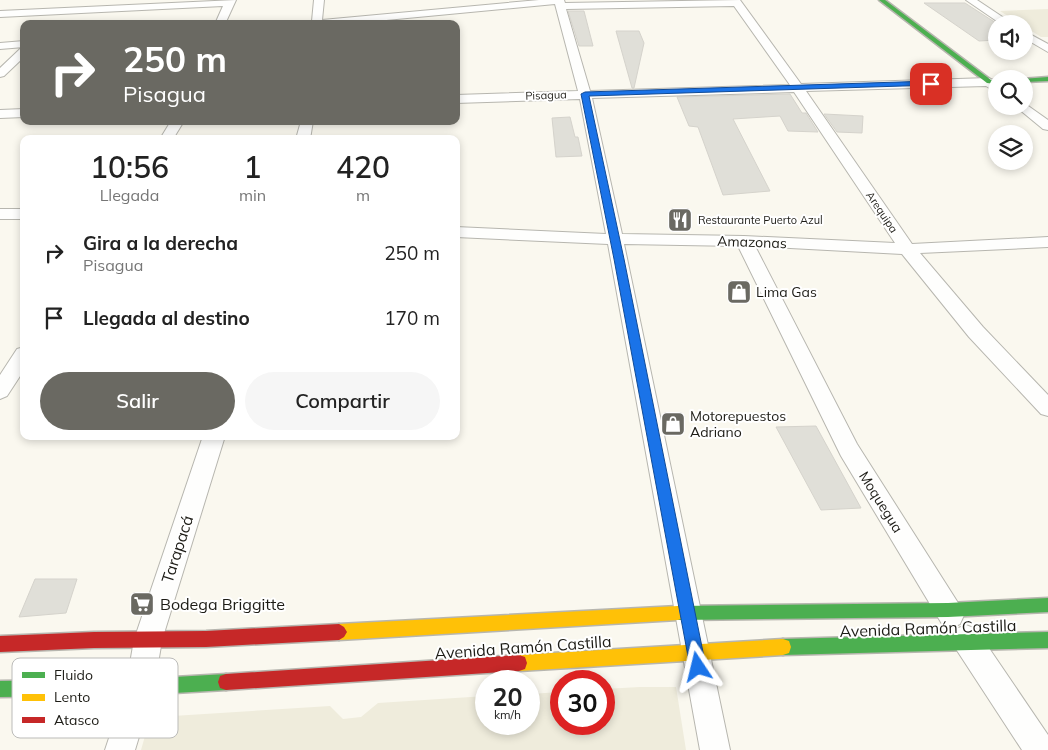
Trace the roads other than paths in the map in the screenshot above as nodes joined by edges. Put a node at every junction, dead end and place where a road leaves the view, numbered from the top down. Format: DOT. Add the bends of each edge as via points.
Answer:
graph roads {
  1 [pos="78,0"];
  2 [pos="319,0"];
  3 [pos="882,0"];
  4 [pos="971,0"];
  5 [pos="231,1"];
  6 [pos="736,1"];
  7 [pos="560,2"];
  8 [pos="65,12"];
  9 [pos="0,14"];
  10 [pos="994,15"];
  11 [pos="57,20"];
  12 [pos="222,20"];
  13 [pos="318,20"];
  14 [pos="341,20"];
  15 [pos="1033,40"];
  16 [pos="20,44"];
  17 [pos="0,46"];
  18 [pos="1048,49"];
  19 [pos="20,55"];
  20 [pos="0,74"];
  21 [pos="1048,79"];
  22 [pos="988,80"];
  23 [pos="1033,80"];
  24 [pos="988,84"];
  25 [pos="797,87"];
  26 [pos="585,94"];
  27 [pos="460,99"];
  28 [pos="0,114"];
  29 [pos="20,114"];
  30 [pos="1033,115"];
  31 [pos="1048,126"];
  32 [pos="0,214"];
  33 [pos="20,214"];
  34 [pos="460,232"];
  35 [pos="615,239"];
  36 [pos="744,241"];
  37 [pos="1048,242"];
  38 [pos="907,249"];
  39 [pos="20,360"];
  40 [pos="0,391"];
  41 [pos="1048,408"];
  42 [pos="213,440"];
  43 [pos="1048,605"];
  44 [pos="948,610"];
  45 [pos="688,612"];
  46 [pos="148,640"];
  47 [pos="1048,640"];
  48 [pos="0,644"];
  49 [pos="970,644"];
  50 [pos="694,650"];
  51 [pos="145,658"];
  52 [pos="178,684"];
  53 [pos="124,738"];
  54 [pos="120,750"];
  55 [pos="714,750"];
  56 [pos="1040,750"];
  1 -- 8 [label="street"];
  2 -- 13 [label="street"];
  3 -- 22 [label="main road"];
  4 -- 10 [label="street"];
  5 -- 8 [label="street"];
  5 -- 12 [label="street"];
  6 -- 7 [label="street"];
  6 -- 25 [label="street, Arequipa"];
  7 -- 14 [label="street" via="394,11"];
  7 -- 26 [label="street"];
  8 -- 9 [label="street"];
  8 -- 11 [label="street"];
  15 -- 18 [label="street"];
  16 -- 17 [label="street"];
  19 -- 20 [label="street"];
  21 -- 23 [label="main road"];
  24 -- 25 [label="street, Pisagua"];
  25 -- 26 [label="street, Pisagua"];
  25 -- 38 [label="street, Arequipa"];
  26 -- 27 [label="street, Pisagua"];
  26 -- 35 [label="street"];
  28 -- 29 [label="street"];
  30 -- 31 [label="street"];
  32 -- 33 [label="street"];
  34 -- 35 [label="street, Amazonas"];
  35 -- 36 [label="street, Amazonas"];
  35 -- 45 [label="street"];
  36 -- 38 [label="street, Amazonas"];
  36 -- 44 [label="street, Moquegua" via="849,450"];
  37 -- 38 [label="street, Amazonas"];
  38 -- 41 [label="street, Arequipa" via="976,332"];
  39 -- 40 [label="street"];
  42 -- 46 [label="street, Tarapacá"];
  43 -- 44 [label="main road, Avenida Ramón Castilla"];
  44 -- 45 [label="main road, Avenida Ramón Castilla"];
  44 -- 49 [label="street, Moquegua"];
  45 -- 46 [label="main road, Avenida Ramón Castilla"];
  45 -- 50 [label="street"];
  46 -- 48 [label="main road, Avenida Ramón Castilla"];
  46 -- 51 [label="street, Tarapacá"];
  47 -- 49 [label="main road, Avenida Ramón Castilla"];
  49 -- 50 [label="main road, Avenida Ramón Castilla"];
  49 -- 56 [label="street, Moquegua"];
  50 -- 52 [label="main road, Avenida Ramón Castilla"];
  50 -- 55 [label="street"];
  53 -- 54 [label="street, Tarapacá"];
}
